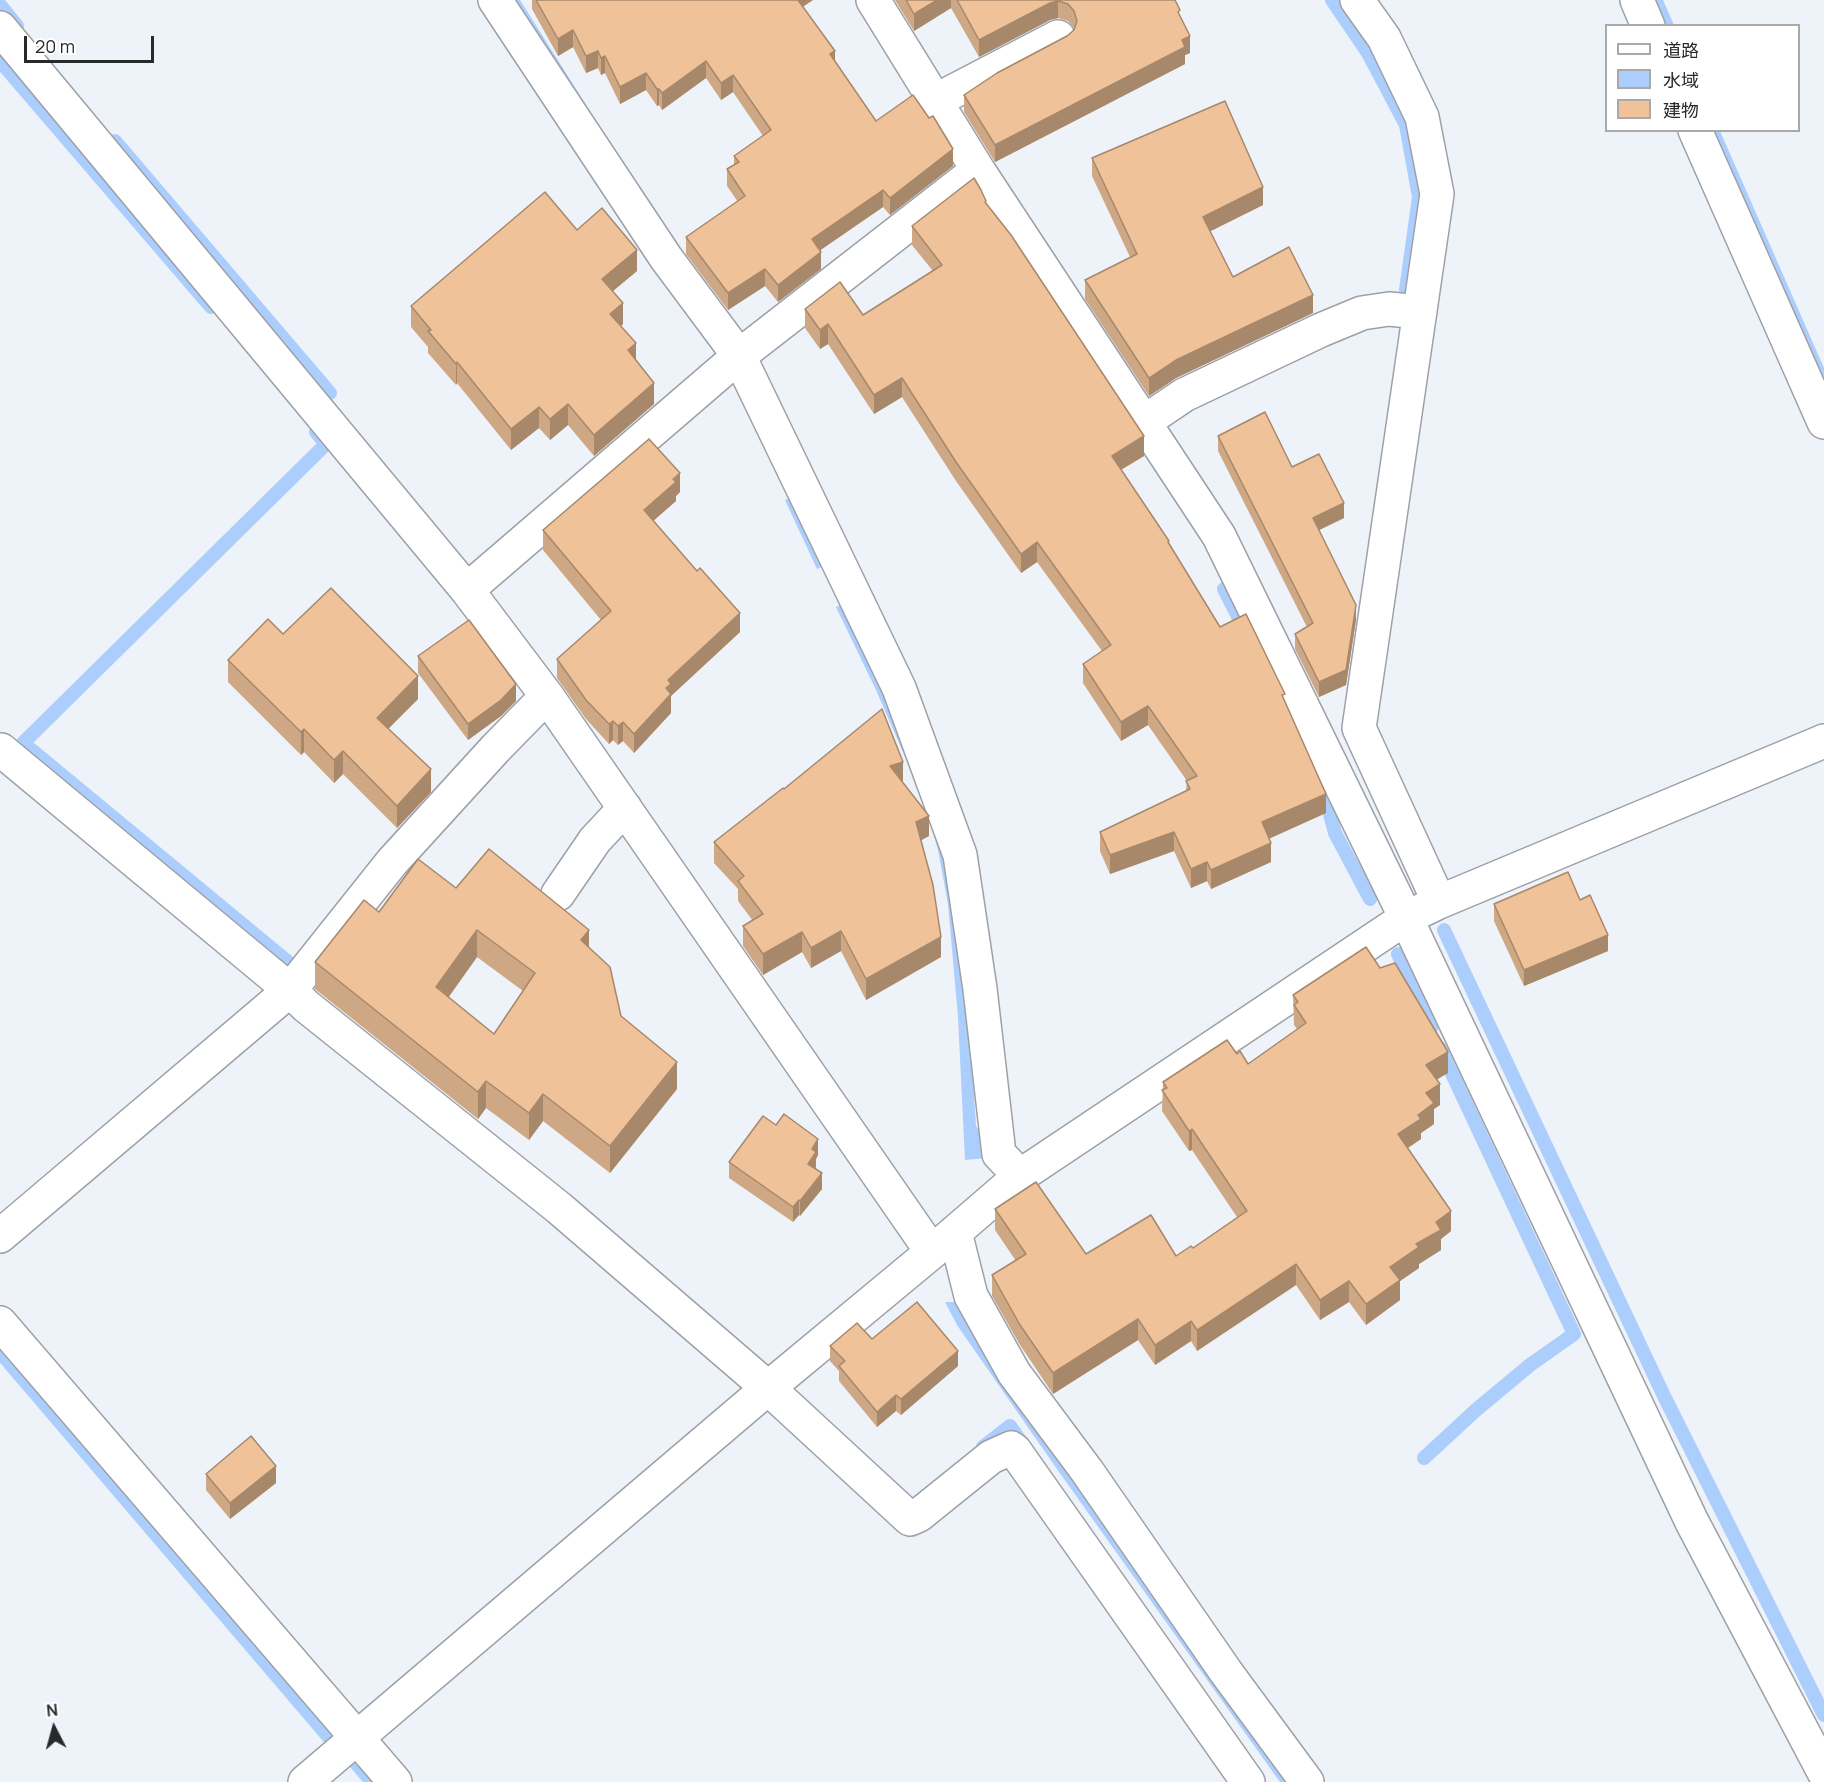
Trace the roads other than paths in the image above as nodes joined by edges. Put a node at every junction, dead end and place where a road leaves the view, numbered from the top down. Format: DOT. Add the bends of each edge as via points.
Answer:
graph roads {
  1 [pos="495,0"];
  2 [pos="873,0"];
  3 [pos="1358,0"];
  4 [pos="1637,0"];
  5 [pos="1647,24"];
  6 [pos="0,27"];
  7 [pos="1058,37"];
  8 [pos="935,100"];
  9 [pos="1696,132"];
  10 [pos="978,170"];
  11 [pos="1419,312"];
  12 [pos="739,356"];
  13 [pos="1144,422"];
  14 [pos="1824,422"];
  15 [pos="467,590"];
  16 [pos="547,696"];
  17 [pos="1824,741"];
  18 [pos="1,750"];
  19 [pos="625,808"];
  20 [pos="558,894"];
  21 [pos="1439,902"];
  22 [pos="1406,918"];
  23 [pos="290,990"];
  24 [pos="1020,1176"];
  25 [pos="0,1236"];
  26 [pos="944,1242"];
  27 [pos="0,1323"];
  28 [pos="768,1388"];
  29 [pos="357,1738"];
  30 [pos="1824,1772"];
  31 [pos="305,1782"];
  32 [pos="395,1782"];
  33 [pos="1248,1782"];
  34 [pos="1307,1782"];
  1 -- 12 [label="street" via="666,258"];
  2 -- 8 [label="street"];
  3 -- 11 [label="street" via="1384,38 1422,117 1437,194"];
  4 -- 5 [label="street"];
  6 -- 15 [label="street"];
  7 -- 8 [label="street"];
  8 -- 10 [label="street"];
  9 -- 14 [label="street"];
  10 -- 12 [label="street"];
  10 -- 13 [label="street"];
  11 -- 13 [label="street" via="1389,309 1362,313 1184,395"];
  11 -- 21 [label="street" via="1359,728"];
  12 -- 15 [label="street"];
  12 -- 24 [label="street" via="899,687 960,855 999,1154"];
  13 -- 22 [label="street" via="1220,536"];
  15 -- 16 [label="street"];
  16 -- 19 [label="street"];
  16 -- 23 [label="street" via="392,862"];
  17 -- 21 [label="street"];
  18 -- 23 [label="street"];
  19 -- 20 [label="street" via="595,840"];
  19 -- 26 [label="street"];
  21 -- 22 [label="street"];
  22 -- 24 [label="street"];
  22 -- 30 [label="street" via="1692,1522"];
  23 -- 25 [label="street"];
  23 -- 28 [label="street" via="559,1208"];
  24 -- 26 [label="street"];
  26 -- 28 [label="street"];
  26 -- 34 [label="street" via="1014,1373"];
  27 -- 29 [label="street"];
  28 -- 29 [label="street"];
  28 -- 33 [label="street" via="910,1519 992,1457 1011,1448 1015,1451"];
  29 -- 31 [label="street"];
  29 -- 32 [label="street"];
}
